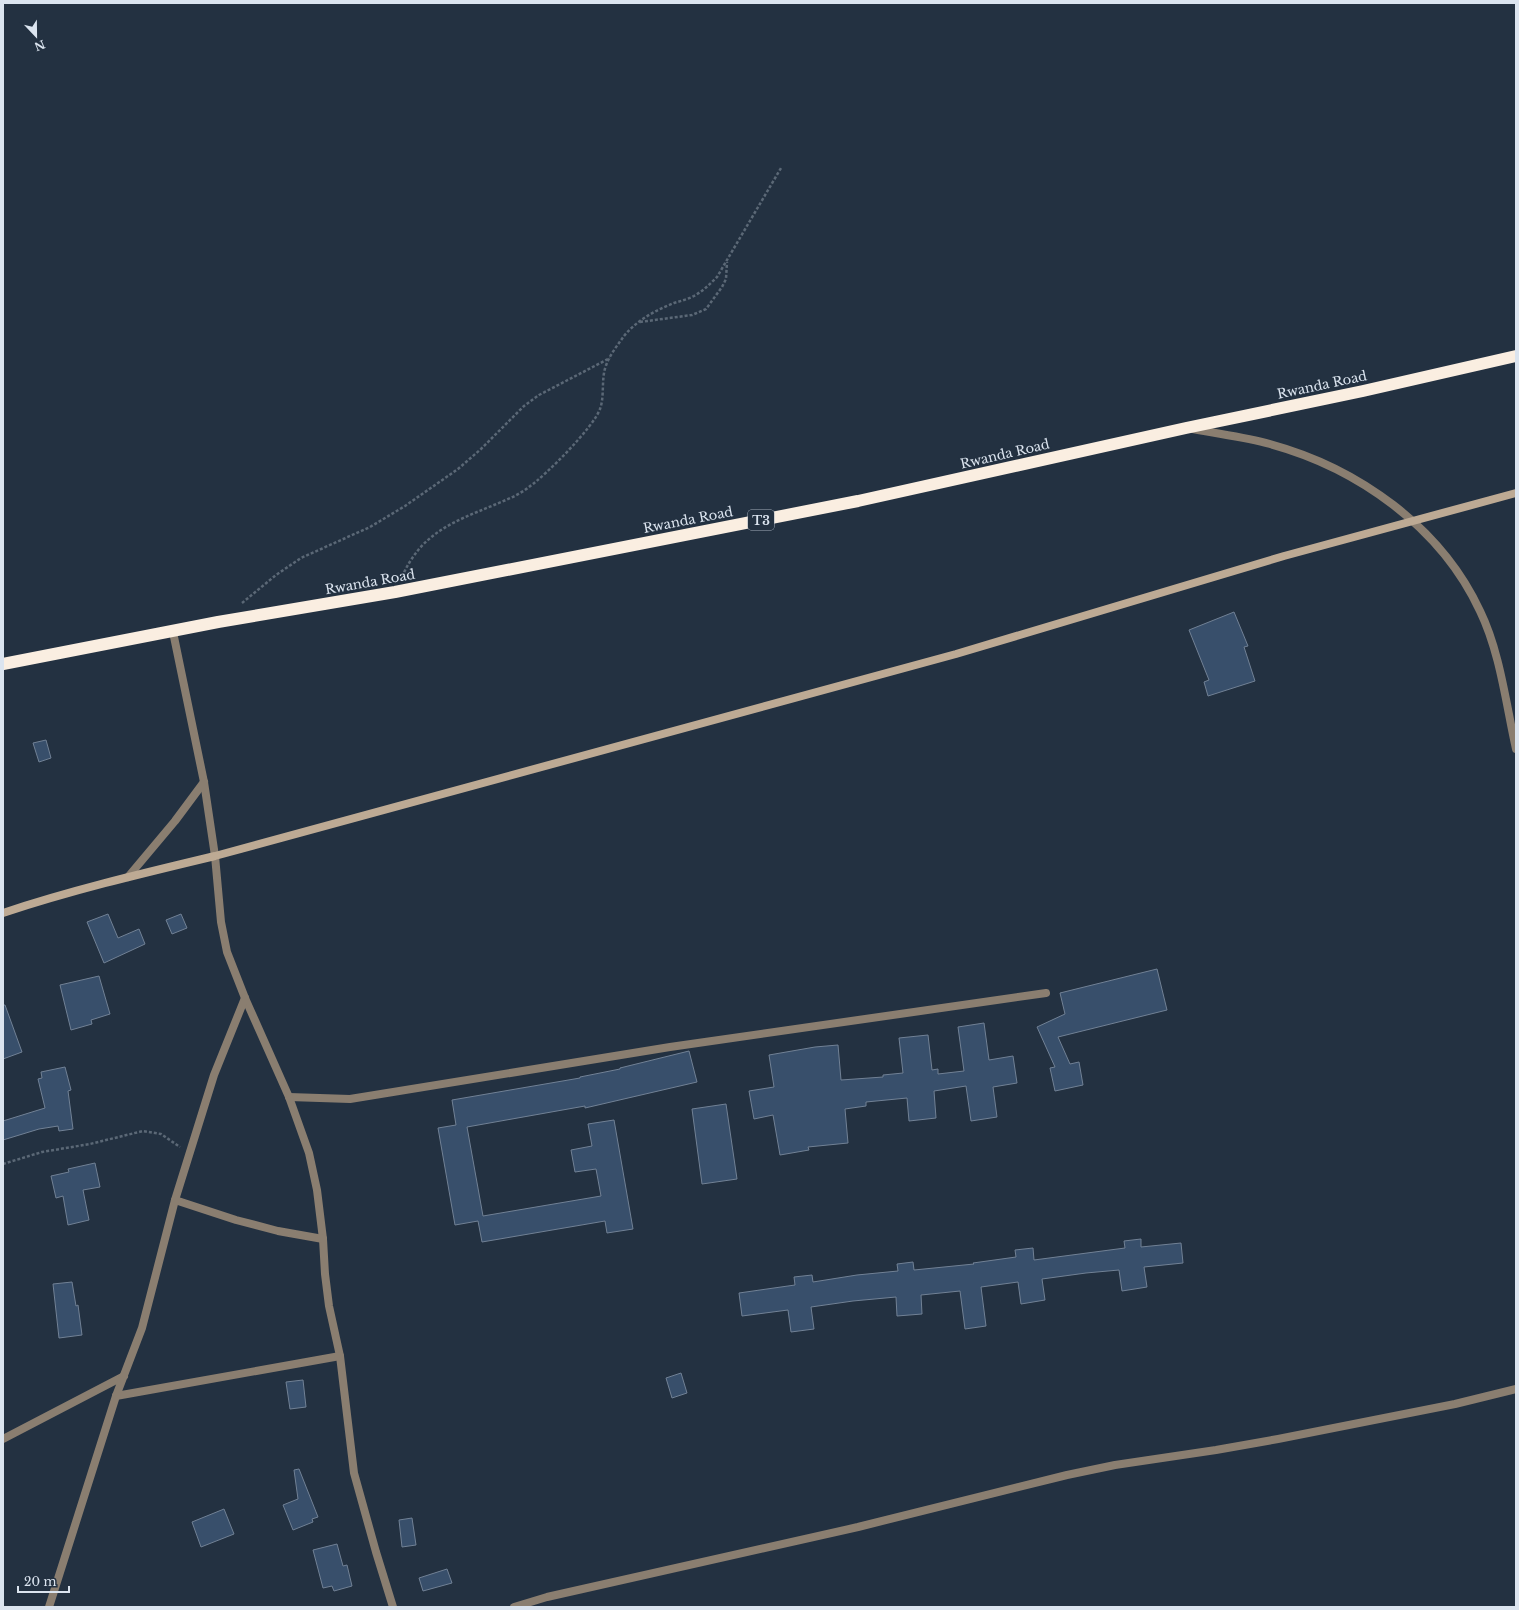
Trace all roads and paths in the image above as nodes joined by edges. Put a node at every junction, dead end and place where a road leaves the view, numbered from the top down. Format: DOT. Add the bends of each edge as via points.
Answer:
graph roads {
  1 [pos="781,168"];
  2 [pos="727,262"];
  3 [pos="639,322"];
  4 [pos="1516,356"];
  5 [pos="610,357"];
  6 [pos="1186,428"];
  7 [pos="1516,493"];
  8 [pos="1414,521"];
  9 [pos="395,592"];
  10 [pos="237,607"];
  11 [pos="173,632"];
  12 [pos="3,664"];
  13 [pos="1516,748"];
  14 [pos="204,782"];
  15 [pos="215,856"];
  16 [pos="128,877"];
  17 [pos="3,913"];
  18 [pos="1046,993"];
  19 [pos="244,998"];
  20 [pos="289,1097"];
  21 [pos="189,1153"];
  22 [pos="3,1164"];
  23 [pos="175,1200"];
  24 [pos="323,1239"];
  25 [pos="340,1356"];
  26 [pos="124,1376"];
  27 [pos="1516,1389"];
  28 [pos="116,1396"];
  29 [pos="3,1439"];
  30 [pos="49,1607"];
  31 [pos="393,1607"];
  32 [pos="514,1607"];
  1 -- 2 [label="path"];
  2 -- 3 [label="path" via="717,277 693,297 660,309"];
  2 -- 3 [label="path" via="726,279 706,309 692,315"];
  3 -- 5 [label="path" via="625,335"];
  4 -- 6 [label="highway, Rwanda Road / T3"];
  5 -- 9 [label="path" via="604,372 600,410 572,447 529,488 445,527 428,539 415,552"];
  5 -- 10 [label="path" via="538,395 470,459 406,506 370,527 301,558"];
  6 -- 8 [label="street" via="1270,444 1315,460 1350,476"];
  6 -- 9 [label="highway, Rwanda Road / T3" via="858,501"];
  7 -- 8 [label="street"];
  8 -- 13 [label="street" via="1447,558 1481,611 1500,672"];
  8 -- 15 [label="street" via="1284,556 918,665"];
  9 -- 11 [label="highway, Rwanda Road / T3"];
  11 -- 12 [label="highway, Rwanda Road / T3"];
  11 -- 14 [label="street"];
  14 -- 15 [label="street"];
  14 -- 16 [label="street"];
  15 -- 16 [label="street"];
  15 -- 19 [label="street" via="221,922"];
  16 -- 17 [label="street"];
  18 -- 20 [label="street" via="670,1047 350,1099"];
  19 -- 20 [label="street"];
  19 -- 21 [label="street" via="214,1075"];
  20 -- 24 [label="street" via="309,1153 318,1190"];
  21 -- 22 [label="path" via="161,1134 143,1131 42,1152"];
  21 -- 23 [label="street"];
  23 -- 24 [label="street" via="236,1220"];
  23 -- 26 [label="street" via="142,1328"];
  24 -- 25 [label="street" via="329,1306"];
  25 -- 28 [label="street"];
  25 -- 31 [label="street" via="354,1473"];
  26 -- 28 [label="street"];
  26 -- 29 [label="street"];
  27 -- 32 [label="street" via="1455,1404 1278,1439 1067,1475 858,1527"];
  28 -- 30 [label="street"];
}
